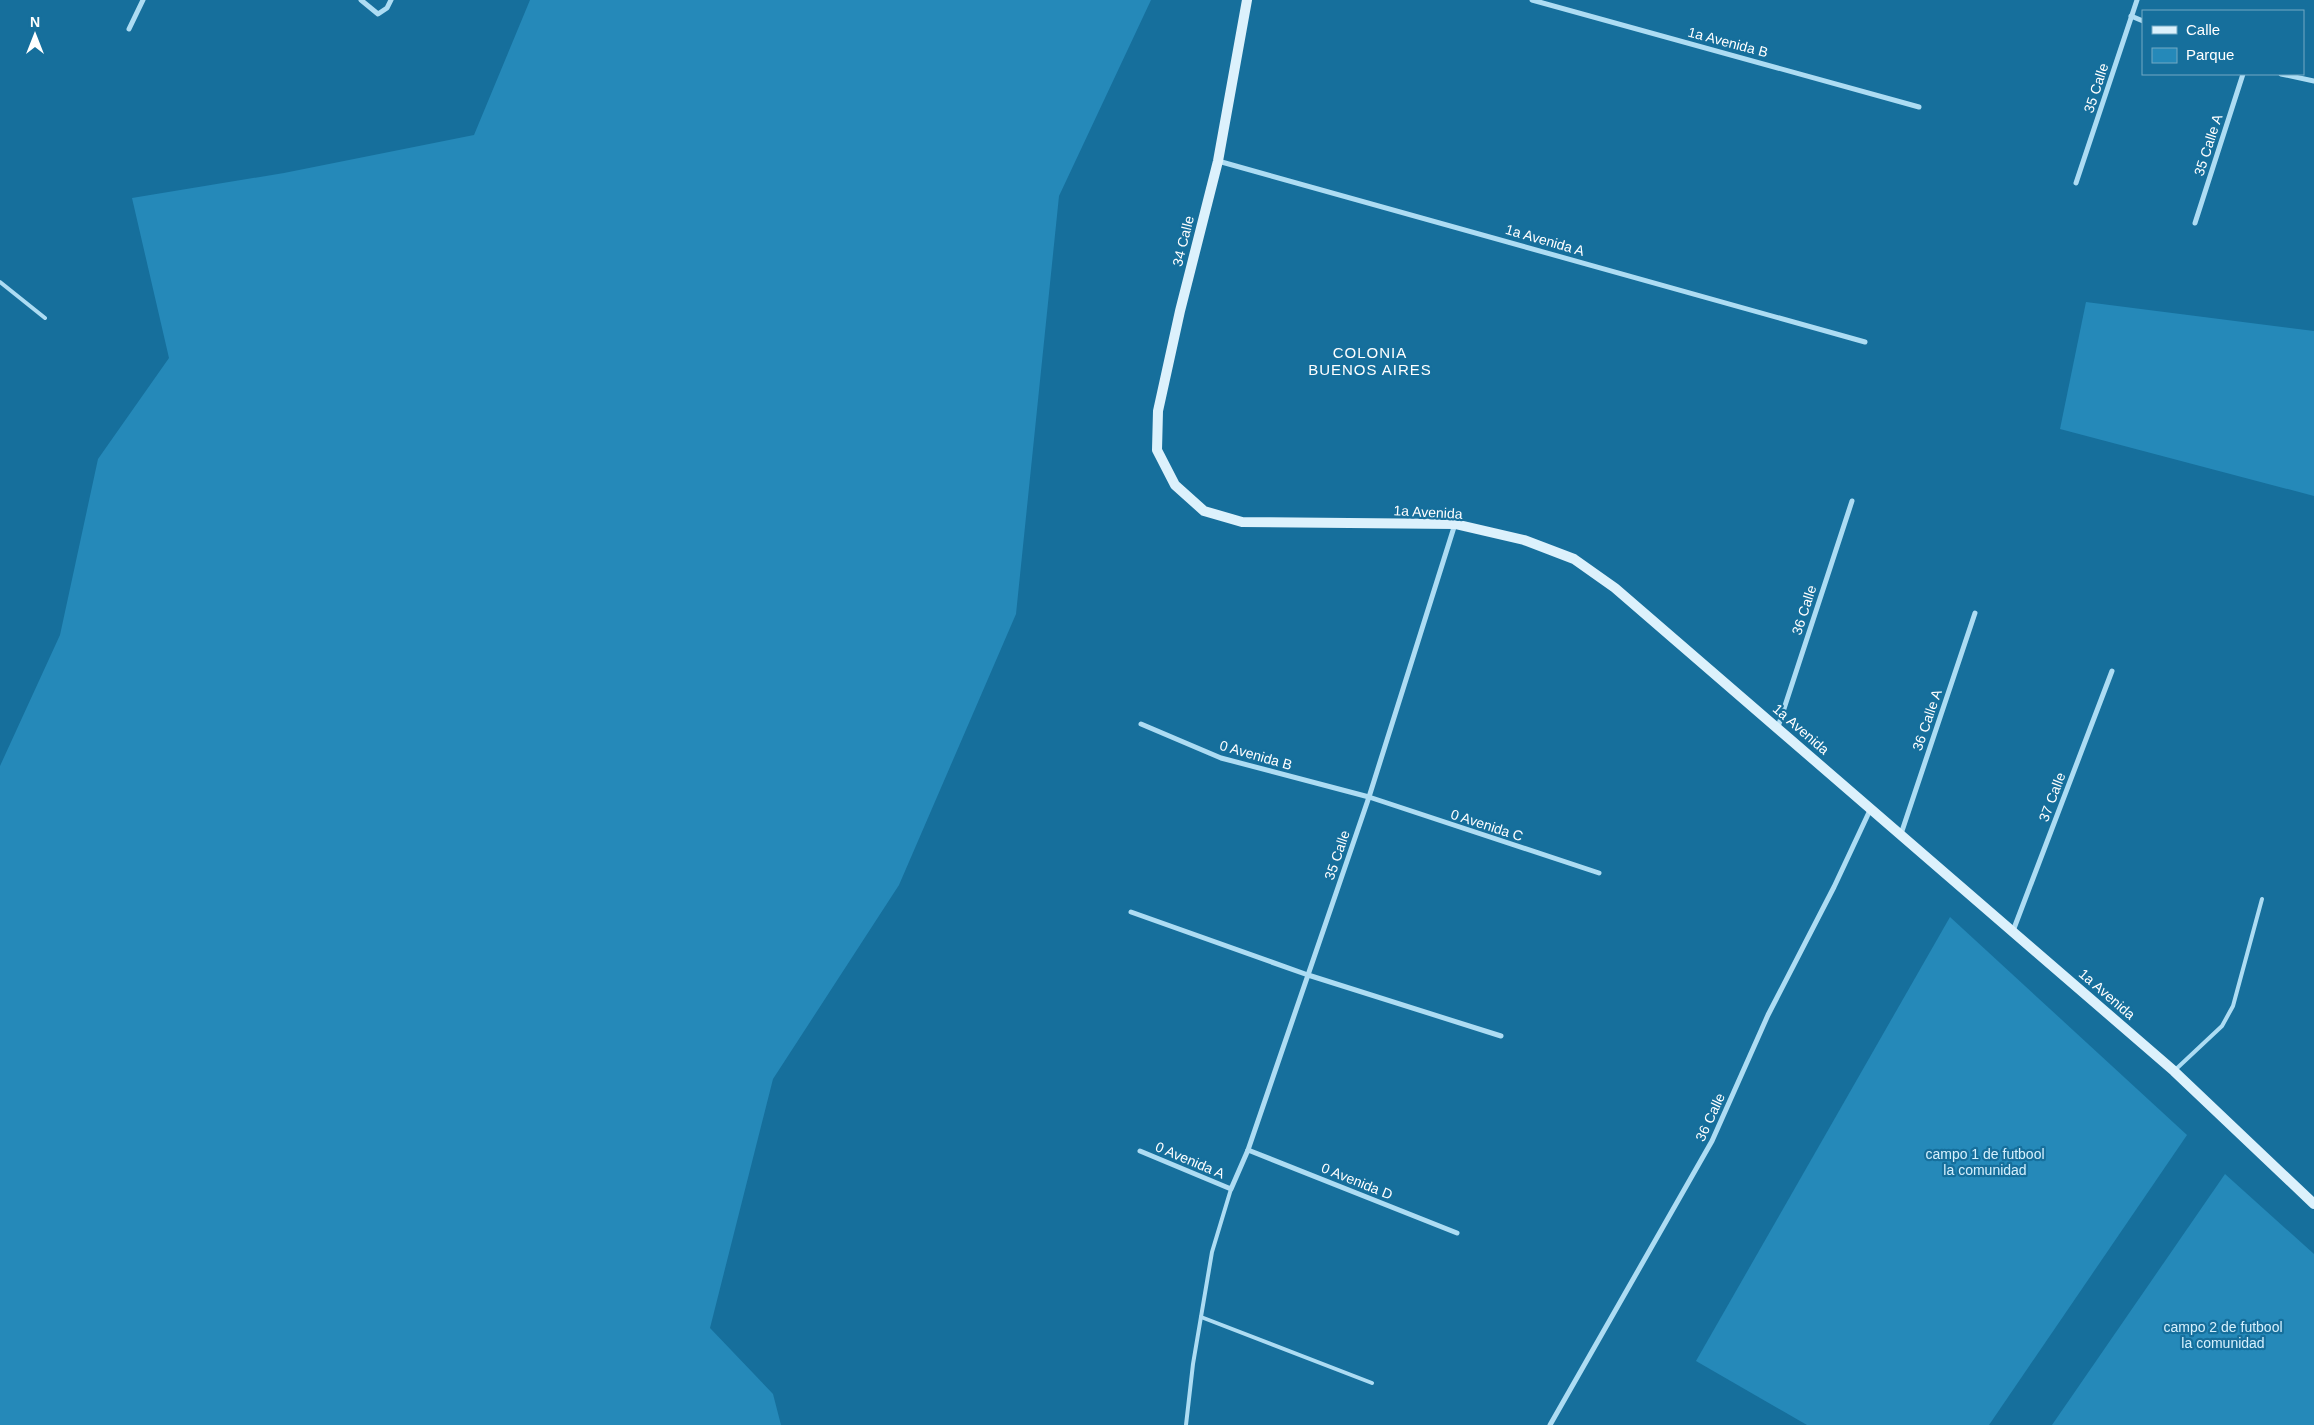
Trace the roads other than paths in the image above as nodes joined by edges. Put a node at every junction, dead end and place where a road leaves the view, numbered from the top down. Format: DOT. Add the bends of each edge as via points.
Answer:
graph roads {
  1 [pos="143,0"];
  2 [pos="362,0"];
  3 [pos="390,0"];
  4 [pos="1247,0"];
  5 [pos="1532,0"];
  6 [pos="2137,0"];
  7 [pos="2131,16"];
  8 [pos="2142,21"];
  9 [pos="130,29"];
  10 [pos="2243,75"];
  11 [pos="2287,75"];
  12 [pos="2314,81"];
  13 [pos="1919,106"];
  14 [pos="1218,161"];
  15 [pos="2076,183"];
  16 [pos="2195,223"];
  17 [pos="0,282"];
  18 [pos="45,318"];
  19 [pos="1865,342"];
  20 [pos="1175,485"];
  21 [pos="1852,501"];
  22 [pos="1455,524"];
  23 [pos="1975,613"];
  24 [pos="2112,671"];
  25 [pos="1141,724"];
  26 [pos="1778,727"];
  27 [pos="1369,798"];
  28 [pos="1871,807"];
  29 [pos="1901,834"];
  30 [pos="1599,873"];
  31 [pos="2262,899"];
  32 [pos="1131,912"];
  33 [pos="2013,931"];
  34 [pos="1308,975"];
  35 [pos="1502,1036"];
  36 [pos="2174,1071"];
  37 [pos="1248,1150"];
  38 [pos="1140,1151"];
  39 [pos="1231,1189"];
  40 [pos="2314,1204"];
  41 [pos="1457,1232"];
  42 [pos="1201,1317"];
  43 [pos="1372,1383"];
  44 [pos="1186,1425"];
  45 [pos="1550,1425"];
  1 -- 9 [label="street"];
  2 -- 3 [label="street" via="378,14 387,8"];
  4 -- 14 [label="street, 34 Calle"];
  5 -- 13 [label="street, 1a Avenida B"];
  6 -- 7 [label="street, 35 Calle"];
  7 -- 8 [label="street"];
  7 -- 15 [label="street, 35 Calle"];
  10 -- 16 [label="street, 35 Calle A"];
  11 -- 12 [label="street"];
  14 -- 19 [label="street, 1a Avenida A"];
  14 -- 20 [label="street, 34 Calle" via="1158,411 1157,450"];
  17 -- 18 [label="lane"];
  20 -- 22 [label="street, 1a Avenida" via="1204,511 1242,522"];
  21 -- 26 [label="street, 36 Calle"];
  22 -- 26 [label="street, 1a Avenida" via="1524,540 1574,559 1615,588"];
  22 -- 27 [label="street, 35 Calle"];
  23 -- 29 [label="street, 36 Calle A"];
  24 -- 33 [label="street, 37 Calle"];
  25 -- 27 [label="street, 0 Avenida B" via="1221,758"];
  26 -- 28 [label="street, 1a Avenida"];
  27 -- 30 [label="street, 0 Avenida C"];
  27 -- 34 [label="street, 35 Calle"];
  28 -- 29 [label="street, 1a Avenida"];
  28 -- 45 [label="street, 36 Calle" via="1768,1015 1712,1140"];
  29 -- 33 [label="street, 1a Avenida"];
  31 -- 36 [label="lane" via="2234,1006 2222,1026"];
  32 -- 34 [label="street"];
  33 -- 36 [label="street, 1a Avenida"];
  34 -- 35 [label="street"];
  34 -- 37 [label="street, 35 Calle"];
  36 -- 40 [label="street, 1a Avenida"];
  37 -- 39 [label="street, 35 Calle"];
  37 -- 41 [label="street, 0 Avenida D"];
  38 -- 39 [label="street, 0 Avenida A"];
  39 -- 42 [label="lane" via="1212,1252"];
  42 -- 43 [label="lane"];
  42 -- 44 [label="lane"];
}
